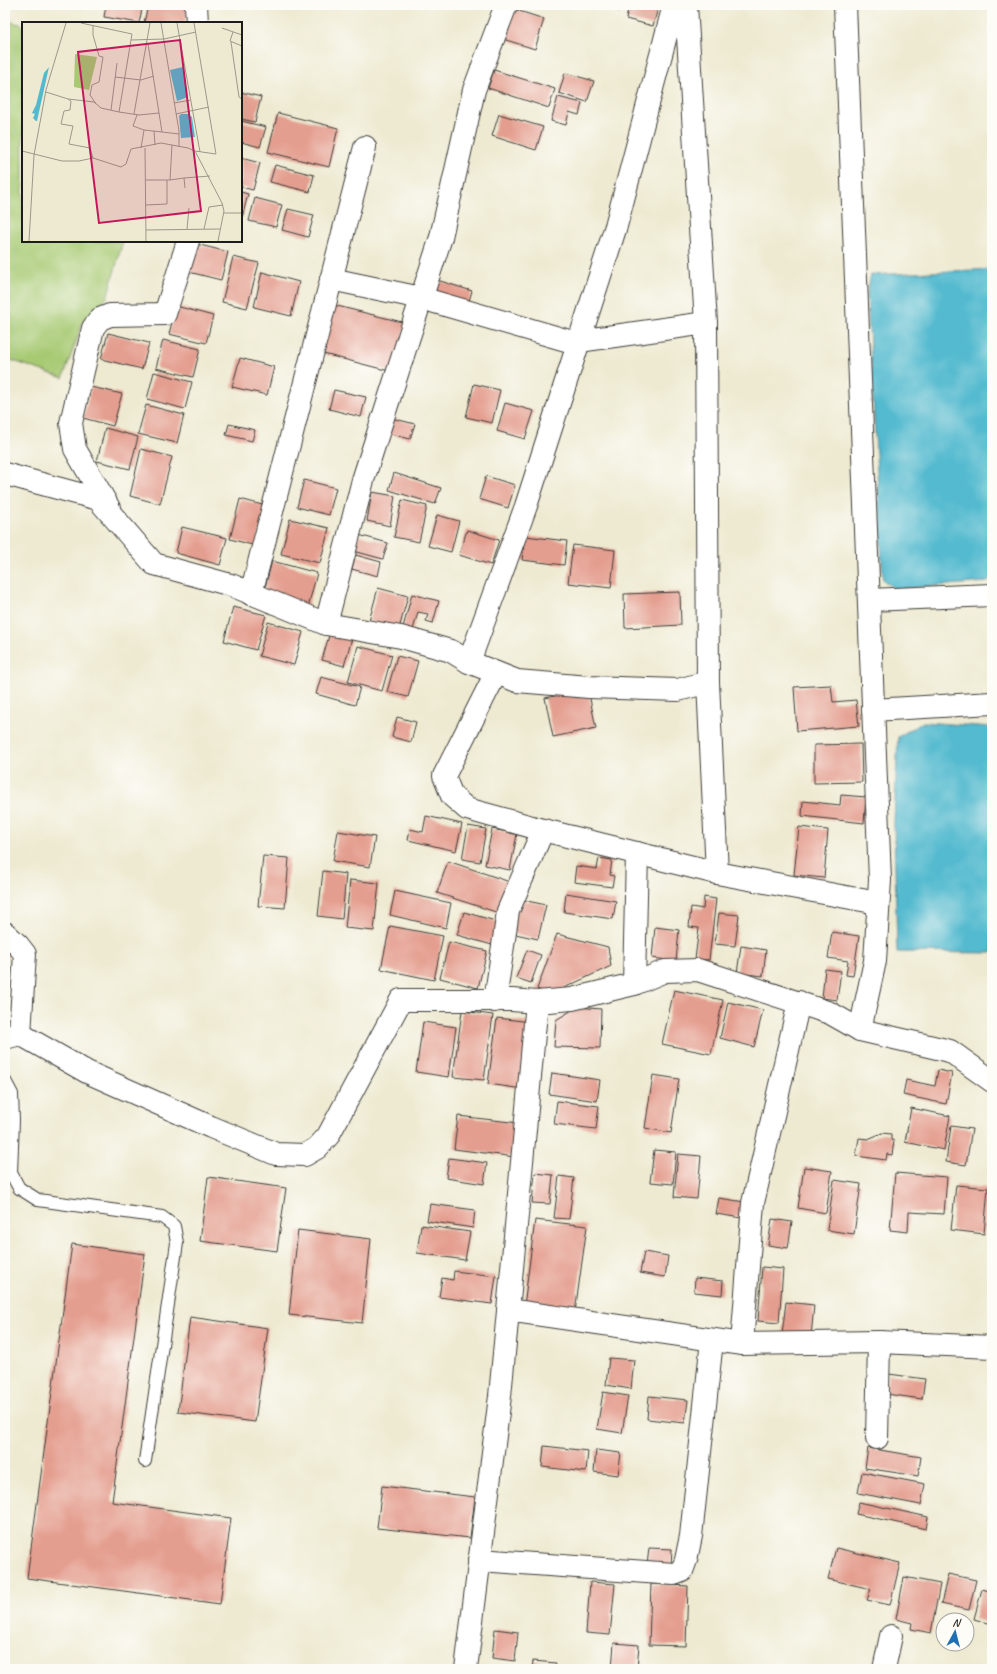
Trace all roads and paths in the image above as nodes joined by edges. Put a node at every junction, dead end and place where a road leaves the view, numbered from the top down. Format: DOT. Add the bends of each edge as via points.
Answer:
graph roads {
  1 [pos="196,5"];
  2 [pos="506,5"];
  3 [pos="674,5"];
  4 [pos="686,5"];
  5 [pos="845,5"];
  6 [pos="197,22"];
  7 [pos="365,147"];
  8 [pos="188,242"];
  9 [pos="331,279"];
  10 [pos="421,298"];
  11 [pos="706,323"];
  12 [pos="579,341"];
  13 [pos="5,474"];
  14 [pos="117,521"];
  15 [pos="251,594"];
  16 [pos="992,595"];
  17 [pos="869,600"];
  18 [pos="326,624"];
  19 [pos="469,662"];
  20 [pos="496,673"];
  21 [pos="708,682"];
  22 [pos="992,704"];
  23 [pos="873,710"];
  24 [pos="543,830"];
  25 [pos="637,853"];
  26 [pos="717,874"];
  27 [pos="878,903"];
  28 [pos="5,933"];
  29 [pos="634,984"];
  30 [pos="495,1001"];
  31 [pos="537,1002"];
  32 [pos="799,1002"];
  33 [pos="860,1030"];
  34 [pos="13,1036"];
  35 [pos="5,1081"];
  36 [pos="992,1081"];
  37 [pos="508,1310"];
  38 [pos="712,1340"];
  39 [pos="879,1342"];
  40 [pos="742,1344"];
  41 [pos="992,1347"];
  42 [pos="878,1438"];
  43 [pos="145,1461"];
  44 [pos="480,1560"];
  45 [pos="891,1636"];
  46 [pos="466,1669"];
  47 [pos="884,1669"];
  1 -- 6 [label="street"];
  2 -- 10 [label="street" via="474,90 441,236"];
  3 -- 12 [label="street" via="616,226"];
  4 -- 11 [label="street"];
  5 -- 17 [label="street"];
  7 -- 9 [label="street"];
  8 -- 14 [label="street" via="165,314 110,315 100,319 92,328 70,423 75,449"];
  9 -- 10 [label="street"];
  9 -- 15 [label="street"];
  10 -- 12 [label="street" via="576,343"];
  10 -- 18 [label="street" via="363,480"];
  11 -- 12 [label="street"];
  11 -- 21 [label="street"];
  12 -- 19 [label="street" via="526,506"];
  13 -- 14 [label="street" via="98,499"];
  14 -- 15 [label="street" via="154,564 231,585"];
  15 -- 18 [label="street"];
  16 -- 17 [label="street"];
  17 -- 23 [label="street"];
  18 -- 19 [label="street" via="401,637 451,651"];
  19 -- 20 [label="street"];
  20 -- 21 [label="street" via="517,681 589,687 678,690"];
  20 -- 24 [label="street" via="444,776 452,796 467,809"];
  21 -- 26 [label="street"];
  22 -- 23 [label="street"];
  23 -- 27 [label="street" via="880,880"];
  24 -- 25 [label="street"];
  24 -- 30 [label="street" via="508,911"];
  25 -- 26 [label="street"];
  25 -- 29 [label="street"];
  26 -- 27 [label="street"];
  27 -- 33 [label="street" via="875,961"];
  28 -- 34 [label="street" via="25,954"];
  29 -- 31 [label="street" via="572,999"];
  29 -- 32 [label="street" via="665,971 698,970"];
  30 -- 31 [label="street"];
  30 -- 34 [label="street" via="401,1000 328,1136 305,1156 276,1154 87,1072"];
  31 -- 37 [label="street"];
  32 -- 33 [label="street" via="830,1013"];
  32 -- 40 [label="street" via="753,1203"];
  33 -- 36 [label="street" via="950,1051"];
  35 -- 43 [label="lane" via="12,1094 11,1173 19,1188 38,1200 162,1217 174,1226 178,1243"];
  37 -- 38 [label="street"];
  37 -- 44 [label="street"];
  38 -- 40 [label="street"];
  38 -- 44 [label="street" via="691,1536 682,1571 674,1574"];
  39 -- 40 [label="street"];
  39 -- 41 [label="street"];
  39 -- 42 [label="street"];
  44 -- 46 [label="street"];
  45 -- 47 [label="street"];
}
